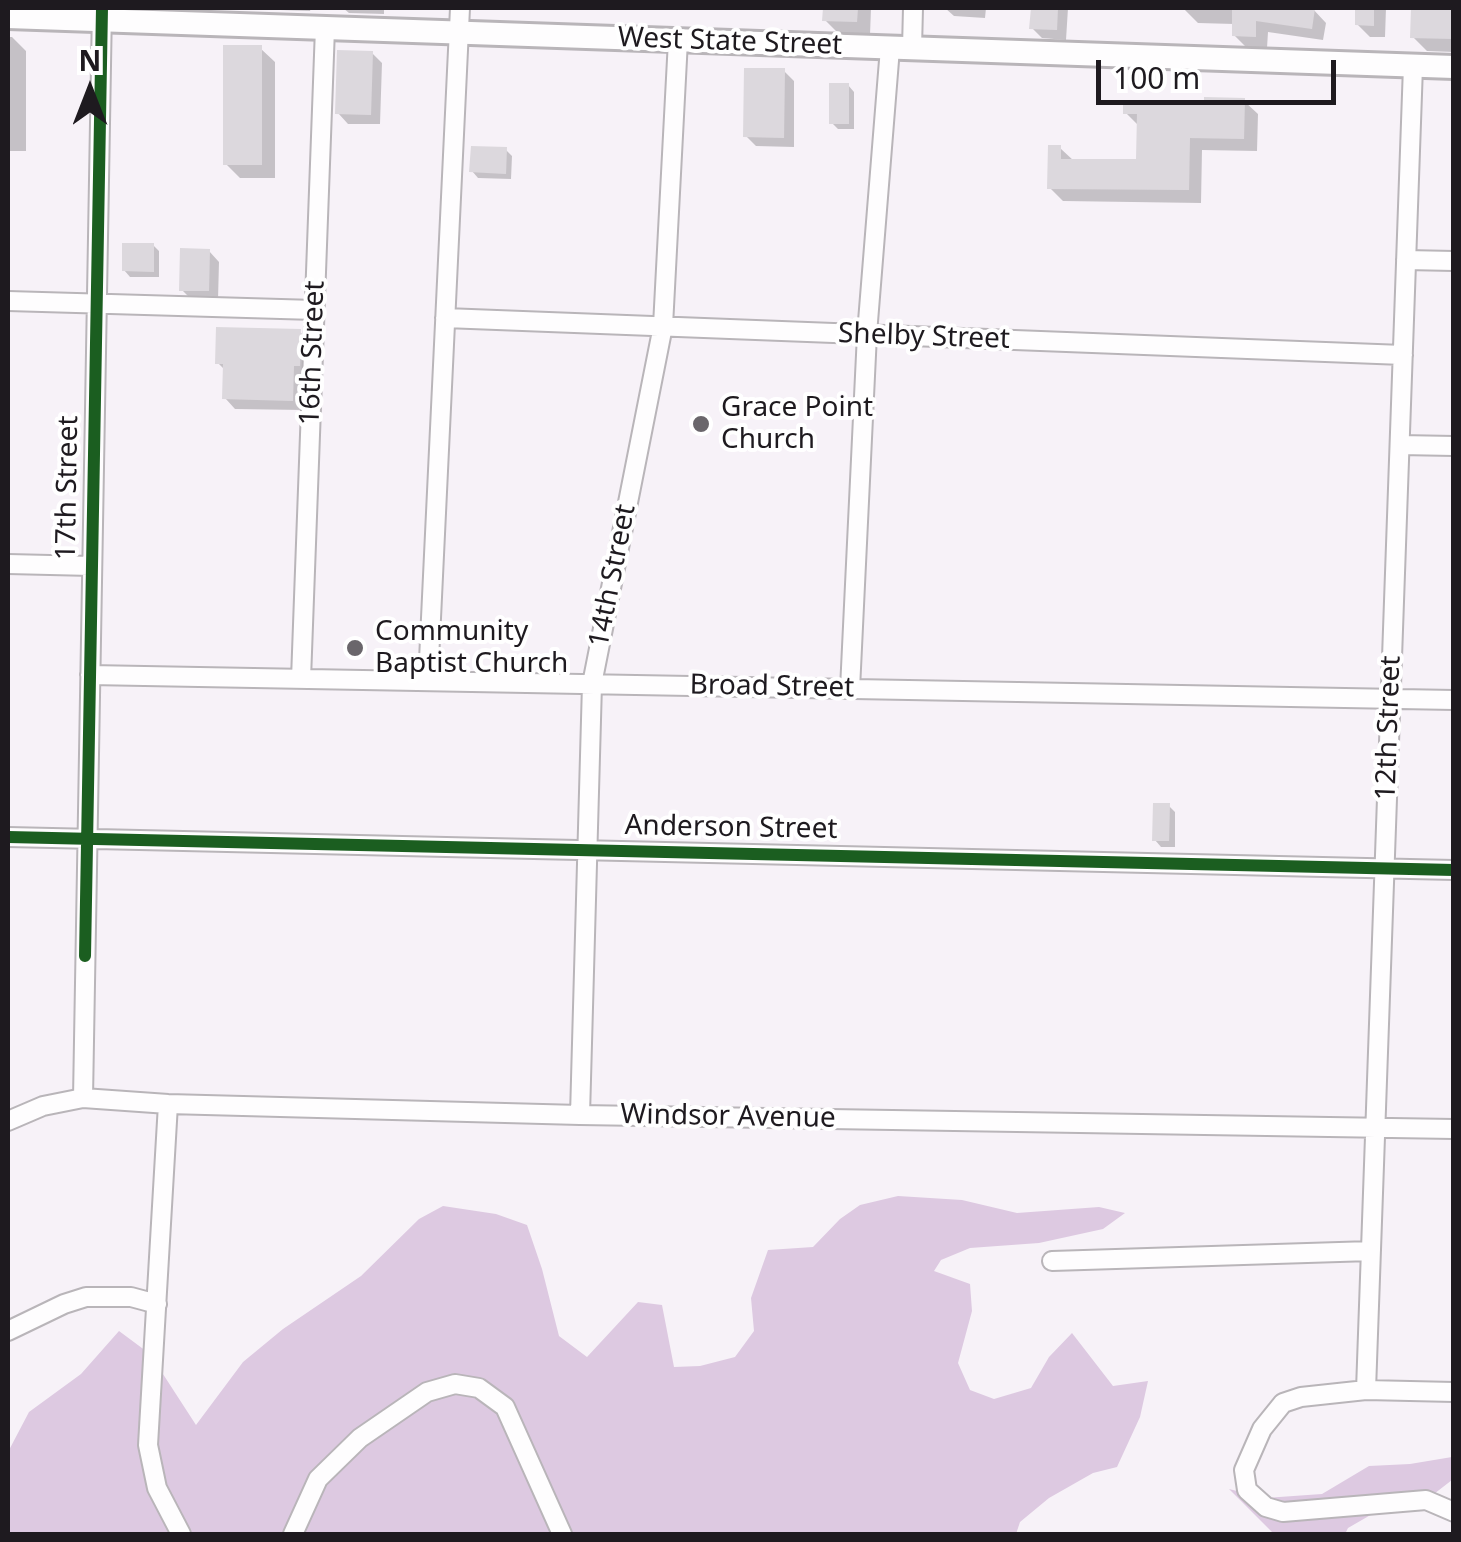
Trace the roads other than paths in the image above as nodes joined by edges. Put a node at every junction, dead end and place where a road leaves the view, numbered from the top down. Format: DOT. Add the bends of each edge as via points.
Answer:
graph roads {
  1 [pos="460,8"];
  2 [pos="913,8"];
  3 [pos="102,14"];
  4 [pos="8,17"];
  5 [pos="325,28"];
  6 [pos="459,32"];
  7 [pos="678,40"];
  8 [pos="901,48"];
  9 [pos="1413,66"];
  10 [pos="1454,67"];
  11 [pos="1406,260"];
  12 [pos="1454,261"];
  13 [pos="8,301"];
  14 [pos="97,304"];
  15 [pos="314,310"];
  16 [pos="445,318"];
  17 [pos="663,326"];
  18 [pos="868,334"];
  19 [pos="1403,355"];
  20 [pos="1400,445"];
  21 [pos="1454,446"];
  22 [pos="8,564"];
  23 [pos="92,566"];
  24 [pos="90,674"];
  25 [pos="301,678"];
  26 [pos="428,681"];
  27 [pos="592,684"];
  28 [pos="850,689"];
  29 [pos="1390,698"];
  30 [pos="1454,700"];
  31 [pos="8,837"];
  32 [pos="87,839"];
  33 [pos="586,850"];
  34 [pos="1384,868"];
  35 [pos="1454,870"];
  36 [pos="83,1098"];
  37 [pos="168,1104"];
  38 [pos="580,1115"];
  39 [pos="8,1121"];
  40 [pos="1375,1126"];
  41 [pos="1454,1129"];
  42 [pos="1371,1251"];
  43 [pos="1052,1262"];
  44 [pos="157,1304"];
  45 [pos="8,1331"];
  46 [pos="1366,1390"];
  47 [pos="1454,1392"];
  48 [pos="1454,1512"];
  49 [pos="181,1534"];
  50 [pos="292,1534"];
  51 [pos="562,1534"];
  1 -- 6 [label="street"];
  2 -- 8 [label="street"];
  3 -- 4 [label="main road, West State Street"];
  3 -- 5 [label="main road, West State Street"];
  3 -- 14 [label="street, 17th Street"];
  5 -- 6 [label="main road, West State Street"];
  5 -- 15 [label="street, 16th Street"];
  6 -- 7 [label="main road, West State Street"];
  6 -- 16 [label="street"];
  7 -- 8 [label="main road, West State Street"];
  7 -- 17 [label="street, 14th Street"];
  8 -- 9 [label="main road, West State Street"];
  8 -- 18 [label="street"];
  9 -- 10 [label="main road, West State Street"];
  9 -- 11 [label="street, 12th Street"];
  11 -- 12 [label="street"];
  11 -- 19 [label="street, 12th Street"];
  13 -- 14 [label="street"];
  14 -- 15 [label="street"];
  14 -- 23 [label="street, 17th Street"];
  15 -- 25 [label="street, 16th Street"];
  16 -- 17 [label="street, Shelby Street"];
  16 -- 26 [label="street"];
  17 -- 18 [label="street, Shelby Street"];
  17 -- 27 [label="street, 14th Street"];
  18 -- 19 [label="street, Shelby Street"];
  18 -- 28 [label="street"];
  19 -- 20 [label="street, 12th Street"];
  20 -- 21 [label="street"];
  20 -- 29 [label="street, 12th Street"];
  22 -- 23 [label="street"];
  23 -- 24 [label="street, 17th Street"];
  24 -- 25 [label="street, Broad Street"];
  24 -- 32 [label="street, 17th Street"];
  25 -- 26 [label="street, Broad Street"];
  26 -- 27 [label="street, Broad Street"];
  27 -- 28 [label="street, Broad Street"];
  27 -- 33 [label="street, 14th Street"];
  28 -- 29 [label="street, Broad Street"];
  29 -- 30 [label="street, Broad Street"];
  29 -- 34 [label="street, 12th Street"];
  31 -- 32 [label="street, Anderson Street"];
  32 -- 33 [label="street, Anderson Street"];
  32 -- 36 [label="street, 17th Street"];
  33 -- 34 [label="street, Anderson Street"];
  33 -- 38 [label="street, 14th Street"];
  34 -- 35 [label="street, Anderson Street"];
  34 -- 40 [label="street, 12th Street"];
  36 -- 37 [label="street, Windsor Avenue"];
  36 -- 39 [label="street, Windsor Avenue"];
  37 -- 38 [label="street, Windsor Avenue"];
  37 -- 44 [label="street"];
  38 -- 40 [label="street, Windsor Avenue"];
  40 -- 41 [label="street, Windsor Avenue"];
  40 -- 42 [label="street, 12th Street"];
  42 -- 43 [label="street"];
  42 -- 46 [label="street, 12th Street"];
  44 -- 45 [label="street" via="86,1298"];
  44 -- 49 [label="street" via="148,1445 157,1488"];
  46 -- 47 [label="street"];
  46 -- 48 [label="street" via="1282,1403 1244,1470 1247,1490 1282,1512 1426,1500"];
  50 -- 51 [label="street" via="318,1478 360,1438 427,1392 456,1384 479,1388 504,1407"];
}
